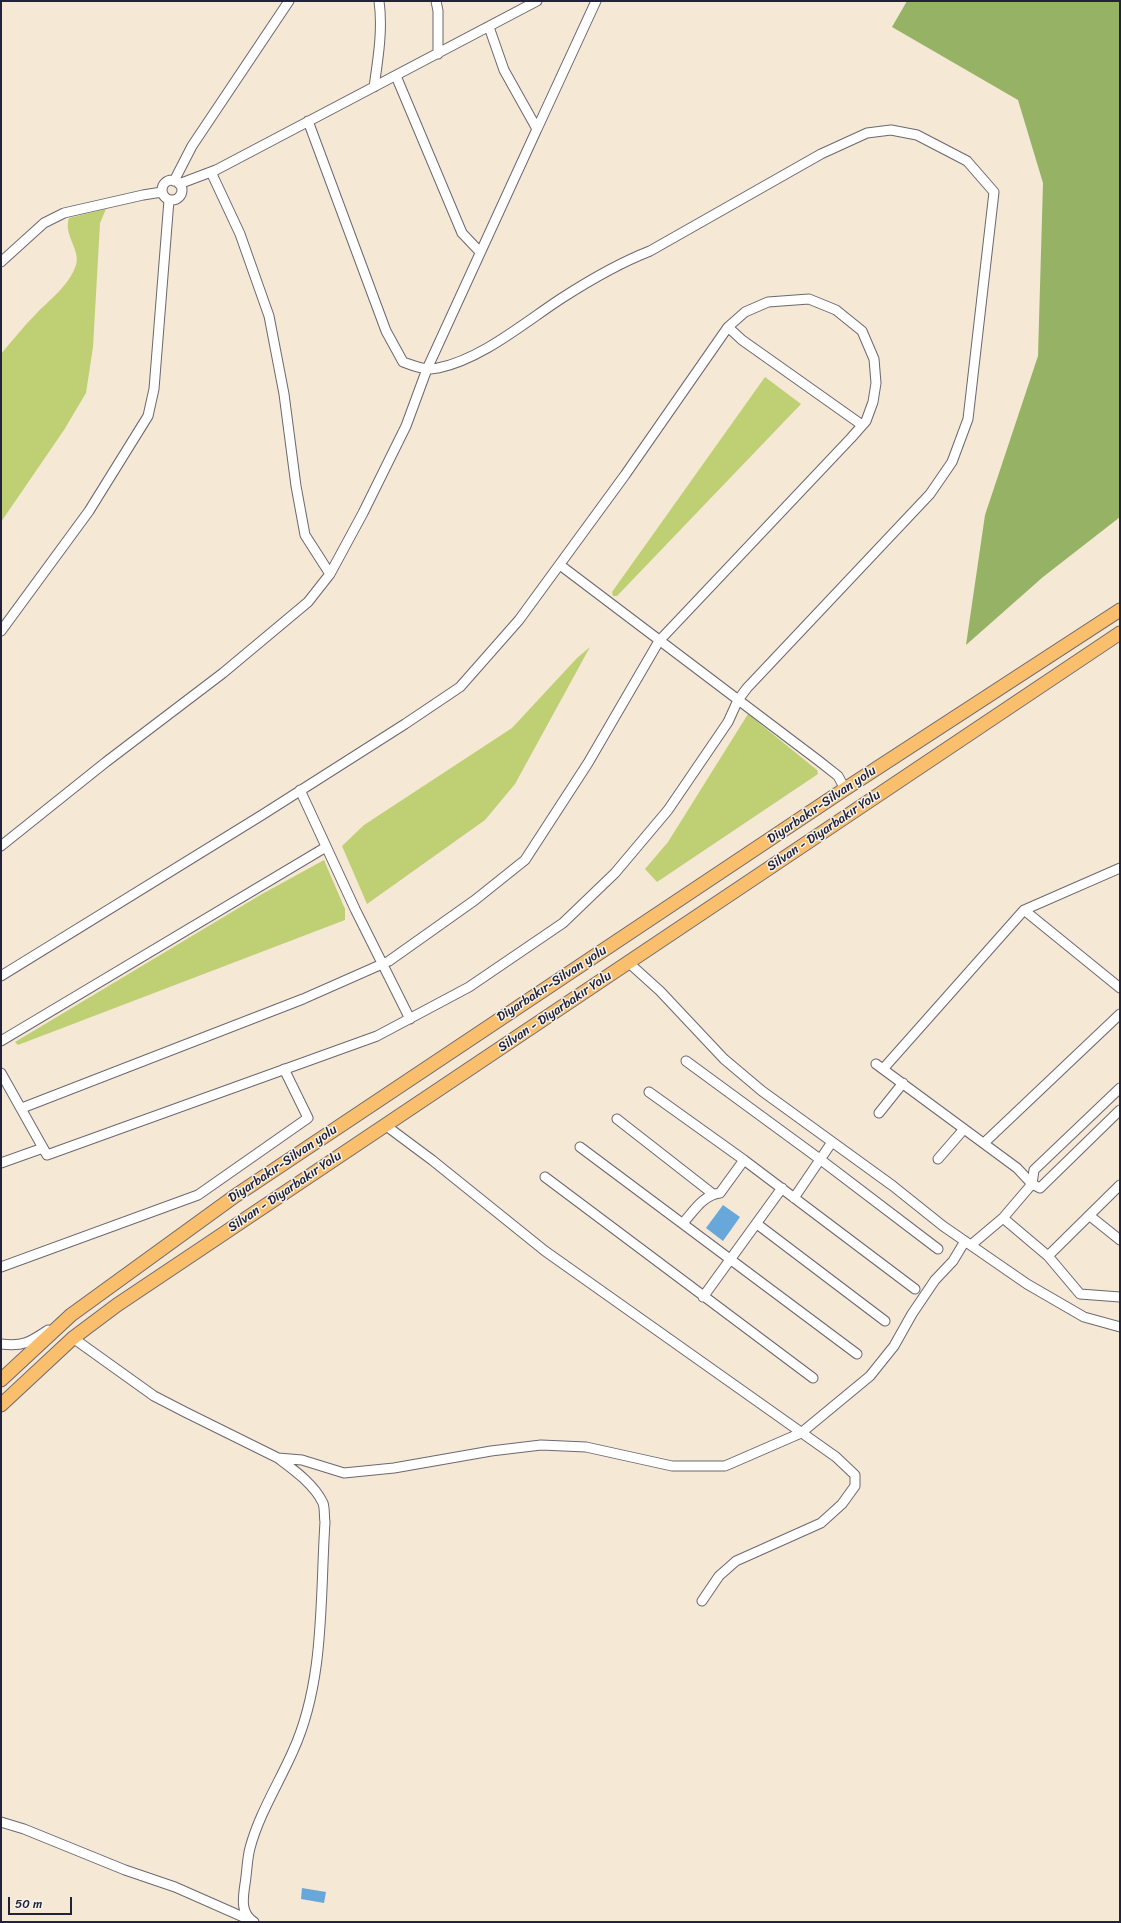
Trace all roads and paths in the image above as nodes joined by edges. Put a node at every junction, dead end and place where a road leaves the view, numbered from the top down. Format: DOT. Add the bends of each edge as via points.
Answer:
graph roads {
  1 [pos="290,1"];
  2 [pos="380,1"];
  3 [pos="436,1"];
  4 [pos="537,1"];
  5 [pos="596,1"];
  6 [pos="489,27"];
  7 [pos="438,54"];
  8 [pos="396,76"];
  9 [pos="374,87"];
  10 [pos="308,121"];
  11 [pos="537,129"];
  12 [pos="211,172"];
  13 [pos="177,182"];
  14 [pos="162,192"];
  15 [pos="169,200"];
  16 [pos="480,252"];
  17 [pos="1,262"];
  18 [pos="728,327"];
  19 [pos="427,369"];
  20 [pos="862,425"];
  21 [pos="560,565"];
  22 [pos="330,574"];
  23 [pos="1120,610"];
  24 [pos="1,631"];
  25 [pos="1120,633"];
  26 [pos="659,640"];
  27 [pos="738,700"];
  28 [pos="845,789"];
  29 [pos="300,790"];
  30 [pos="1,846"];
  31 [pos="326,847"];
  32 [pos="1120,868"];
  33 [pos="1024,910"];
  34 [pos="629,963"];
  35 [pos="382,964"];
  36 [pos="1,976"];
  37 [pos="1120,988"];
  38 [pos="1120,1014"];
  39 [pos="410,1019"];
  40 [pos="1,1041"];
  41 [pos="686,1061"];
  42 [pos="284,1069"];
  43 [pos="1,1073"];
  44 [pos="902,1083"];
  45 [pos="1120,1088"];
  46 [pos="649,1092"];
  47 [pos="22,1108"];
  48 [pos="1120,1110"];
  49 [pos="879,1113"];
  50 [pos="617,1119"];
  51 [pos="385,1125"];
  52 [pos="964,1128"];
  53 [pos="832,1142"];
  54 [pos="984,1143"];
  55 [pos="580,1146"];
  56 [pos="43,1148"];
  57 [pos="938,1158"];
  58 [pos="744,1160"];
  59 [pos="821,1160"];
  60 [pos="1,1162"];
  61 [pos="545,1177"];
  62 [pos="1032,1184"];
  63 [pos="1120,1185"];
  64 [pos="782,1188"];
  65 [pos="713,1194"];
  66 [pos="794,1198"];
  67 [pos="1090,1216"];
  68 [pos="1003,1218"];
  69 [pos="683,1224"];
  70 [pos="757,1224"];
  71 [pos="1120,1240"];
  72 [pos="968,1243"];
  73 [pos="938,1249"];
  74 [pos="1048,1256"];
  75 [pos="730,1260"];
  76 [pos="1,1267"];
  77 [pos="915,1289"];
  78 [pos="704,1297"];
  79 [pos="1120,1297"];
  80 [pos="71,1315"];
  81 [pos="884,1321"];
  82 [pos="1120,1327"];
  83 [pos="73,1338"];
  84 [pos="1,1344"];
  85 [pos="857,1354"];
  86 [pos="2,1377"];
  87 [pos="812,1378"];
  88 [pos="1,1405"];
  89 [pos="801,1433"];
  90 [pos="278,1458"];
  91 [pos="702,1601"];
  92 [pos="1,1822"];
  93 [pos="252,1921"];
  1 -- 13 [label="street" via="192,146"];
  2 -- 9 [label="street" via="379,58"];
  3 -- 7 [label="street"];
  4 -- 6 [label="street"];
  5 -- 11 [label="street"];
  6 -- 7 [label="street"];
  6 -- 11 [label="street" via="504,70"];
  7 -- 8 [label="street"];
  8 -- 9 [label="street"];
  8 -- 16 [label="street" via="462,233"];
  9 -- 10 [label="street"];
  10 -- 12 [label="street"];
  10 -- 19 [label="street" via="386,331 403,362"];
  11 -- 16 [label="street"];
  12 -- 13 [label="street"];
  12 -- 22 [label="street" via="240,234 269,316 284,394 305,535"];
  13 -- 14 [label="street" via="165,183"];
  13 -- 15 [label="street" via="182,190 180,196"];
  14 -- 15 [label="street"];
  14 -- 17 [label="street" via="64,213 44,223"];
  15 -- 24 [label="street" via="154,390 148,416 89,511"];
  16 -- 19 [label="street"];
  18 -- 20 [label="street"];
  18 -- 20 [label="street" via="745,312 768,302 809,299 836,310 862,331 874,359 876,383 873,402"];
  18 -- 21 [label="street"];
  19 -- 22 [label="street" via="406,426 364,513"];
  19 -- 27 [label="street" via="467,358 624,262 650,251 814,158 867,132 891,130 917,135 967,161 994,192 968,419 952,462 930,494"];
  20 -- 26 [label="street"];
  21 -- 26 [label="street"];
  21 -- 29 [label="street" via="511,630 460,687"];
  22 -- 30 [label="street" via="308,602 223,673"];
  23 -- 28 [label="highway, Diyarbakır-Silvan yolu"];
  25 -- 34 [label="highway, Silvan - Diyarbakır Yolu"];
  26 -- 27 [label="street"];
  26 -- 35 [label="street" via="588,763 525,860 475,900"];
  27 -- 28 [label="street" via="838,776"];
  27 -- 39 [label="street" via="728,722 668,810 615,874 563,923 469,987"];
  28 -- 80 [label="highway, Diyarbakır-Silvan yolu" via="235,1196"];
  29 -- 31 [label="street"];
  29 -- 36 [label="street"];
  31 -- 35 [label="street"];
  31 -- 40 [label="street"];
  32 -- 33 [label="street"];
  33 -- 37 [label="street"];
  33 -- 44 [label="street" via="880,1067"];
  34 -- 51 [label="highway, Silvan - Diyarbakır Yolu"];
  34 -- 53 [label="street" via="724,1059 762,1091"];
  35 -- 39 [label="street"];
  35 -- 47 [label="street" via="303,1000"];
  38 -- 54 [label="street"];
  39 -- 42 [label="street" via="376,1036"];
  41 -- 59 [label="street"];
  42 -- 56 [label="street" via="47,1155"];
  42 -- 76 [label="street" via="308,1118 198,1194"];
  43 -- 47 [label="street"];
  44 -- 49 [label="street"];
  44 -- 52 [label="street"];
  45 -- 62 [label="street" via="1034,1170"];
  46 -- 58 [label="street"];
  47 -- 56 [label="street"];
  48 -- 62 [label="street" via="1040,1188"];
  50 -- 65 [label="street"];
  51 -- 83 [label="highway, Silvan - Diyarbakır Yolu" via="117,1305"];
  51 -- 89 [label="street" via="545,1251"];
  52 -- 54 [label="street"];
  52 -- 57 [label="street"];
  53 -- 59 [label="street"];
  53 -- 72 [label="street"];
  54 -- 62 [label="street" via="1017,1168"];
  55 -- 69 [label="street"];
  56 -- 60 [label="street"];
  58 -- 64 [label="street"];
  58 -- 65 [label="street" via="720,1193"];
  59 -- 66 [label="street"];
  59 -- 73 [label="street"];
  61 -- 78 [label="street"];
  62 -- 68 [label="street"];
  63 -- 67 [label="street"];
  64 -- 66 [label="street"];
  64 -- 70 [label="street"];
  65 -- 69 [label="street" via="705,1198"];
  66 -- 77 [label="street"];
  67 -- 71 [label="street"];
  67 -- 74 [label="street"];
  68 -- 72 [label="street"];
  68 -- 74 [label="street"];
  69 -- 75 [label="street"];
  70 -- 75 [label="street"];
  70 -- 81 [label="street"];
  72 -- 82 [label="street" via="1027,1284 1084,1317"];
  72 -- 89 [label="street" via="935,1280 894,1346 870,1376"];
  74 -- 79 [label="street" via="1080,1294"];
  75 -- 78 [label="street"];
  75 -- 85 [label="street"];
  78 -- 87 [label="street"];
  80 -- 84 [label="street" via="27,1344"];
  80 -- 86 [label="highway, Diyarbakır-Silvan yolu"];
  83 -- 88 [label="highway, Silvan - Diyarbakır Yolu"];
  83 -- 90 [label="street" via="154,1396"];
  89 -- 90 [label="street" via="725,1466 672,1466 586,1447 541,1445 394,1468 344,1473 302,1460"];
  89 -- 91 [label="street" via="836,1457 855,1475 855,1486 842,1504 821,1522 736,1561 719,1576"];
  90 -- 93 [label="street" via="300,1475 323,1504 325,1522 316,1667 309,1711 294,1751 263,1814 250,1848 243,1900 244,1910"];
  92 -- 93 [label="street" via="175,1887"];
}
